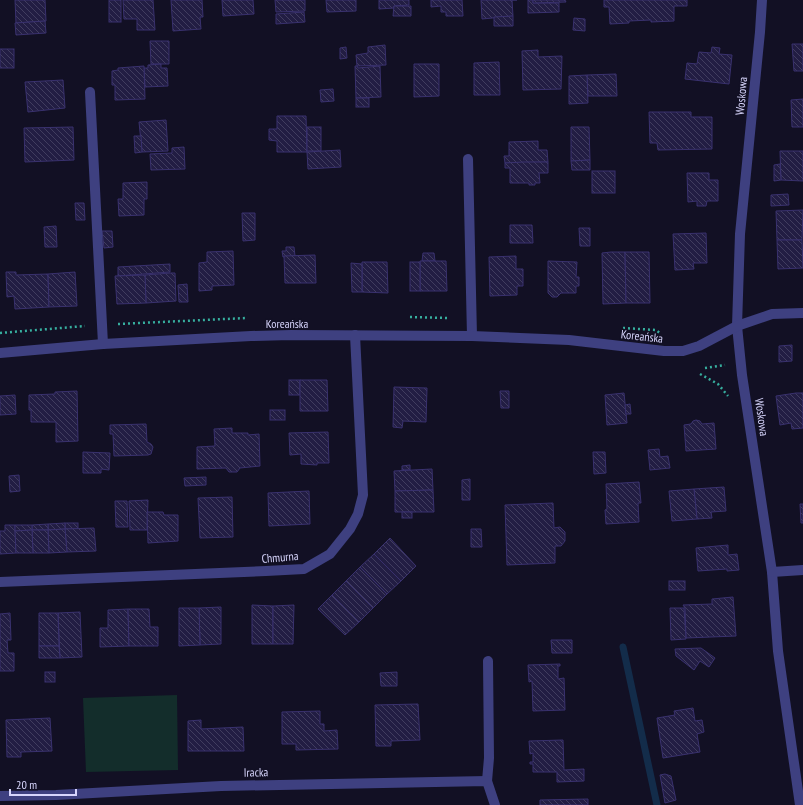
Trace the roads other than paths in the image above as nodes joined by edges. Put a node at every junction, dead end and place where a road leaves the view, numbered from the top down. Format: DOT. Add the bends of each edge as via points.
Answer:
graph roads {
  1 [pos="762,0"];
  2 [pos="90,92"];
  3 [pos="468,159"];
  4 [pos="803,313"];
  5 [pos="737,326"];
  6 [pos="355,336"];
  7 [pos="472,336"];
  8 [pos="103,344"];
  9 [pos="0,353"];
  10 [pos="803,570"];
  11 [pos="772,572"];
  12 [pos="0,582"];
  13 [pos="488,661"];
  14 [pos="487,781"];
  15 [pos="0,796"];
  16 [pos="56,800"];
  17 [pos="495,805"];
  18 [pos="800,805"];
  1 -- 5 [label="street, Woskowa" via="740,234"];
  2 -- 8 [label="street"];
  3 -- 7 [label="street"];
  4 -- 5 [label="street, Koreańska" via="772,314"];
  5 -- 7 [label="street, Koreańska" via="698,346 683,351 664,352 569,340"];
  5 -- 11 [label="street, Woskowa"];
  6 -- 7 [label="street, Koreańska"];
  6 -- 8 [label="street, Koreańska" via="251,336"];
  6 -- 12 [label="street, Chmurna" via="362,494 358,514 350,529 330,554 304,568"];
  8 -- 9 [label="street, Koreańska"];
  10 -- 11 [label="street"];
  11 -- 18 [label="street, Woskowa" via="778,651"];
  13 -- 14 [label="street"];
  14 -- 16 [label="street, Iracka" via="221,786"];
  14 -- 17 [label="street"];
  15 -- 16 [label="street, Iracka"];
}
